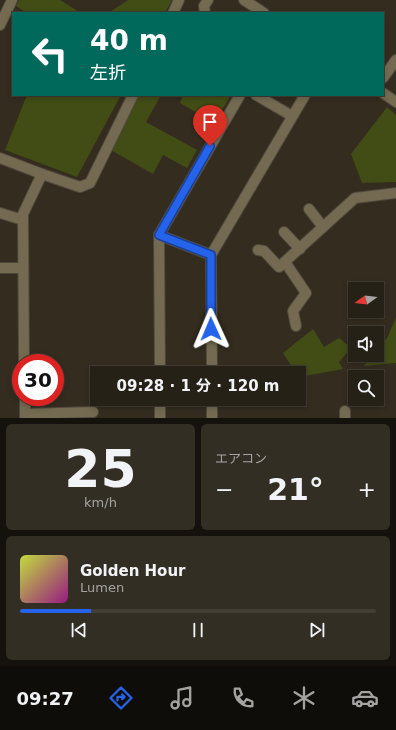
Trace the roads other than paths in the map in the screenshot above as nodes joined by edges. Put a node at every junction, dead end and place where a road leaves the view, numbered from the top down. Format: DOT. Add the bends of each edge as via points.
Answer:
graph roads {
  1 [pos="12,0"];
  2 [pos="179,0"];
  3 [pos="208,0"];
  4 [pos="244,0"];
  5 [pos="173,12"];
  6 [pos="205,12"];
  7 [pos="262,12"];
  8 [pos="0,25"];
  9 [pos="396,60"];
  10 [pos="384,77"];
  11 [pos="384,94"];
  12 [pos="133,96"];
  13 [pos="239,96"];
  14 [pos="258,96"];
  15 [pos="304,96"];
  16 [pos="396,102"];
  17 [pos="292,116"];
  18 [pos="0,158"];
  19 [pos="42,174"];
  20 [pos="396,193"];
  21 [pos="309,209"];
  22 [pos="0,213"];
  23 [pos="23,220"];
  24 [pos="323,227"];
  25 [pos="284,232"];
  26 [pos="159,235"];
  27 [pos="300,249"];
  28 [pos="258,250"];
  29 [pos="211,255"];
  30 [pos="285,262"];
  31 [pos="0,268"];
  32 [pos="23,268"];
  33 [pos="296,326"];
  34 [pos="24,354"];
  35 [pos="160,366"];
  36 [pos="212,366"];
  37 [pos="160,406"];
  38 [pos="212,406"];
  39 [pos="93,412"];
  40 [pos="25,416"];
  41 [pos="160,418"];
  42 [pos="212,418"];
  1 -- 8 [label="street"];
  2 -- 5 [label="street"];
  3 -- 6 [label="street" via="204,6"];
  4 -- 7 [label="street"];
  9 -- 10 [label="street"];
  11 -- 16 [label="street"];
  12 -- 19 [label="street" via="90,183 80,187"];
  13 -- 26 [label="street"];
  14 -- 17 [label="street"];
  15 -- 17 [label="street"];
  17 -- 29 [label="street"];
  18 -- 19 [label="street"];
  19 -- 23 [label="street" via="23,214"];
  20 -- 24 [label="street" via="355,198"];
  21 -- 24 [label="street"];
  22 -- 23 [label="street"];
  23 -- 32 [label="street"];
  24 -- 27 [label="street"];
  25 -- 27 [label="street"];
  26 -- 29 [label="street"];
  26 -- 35 [label="street"];
  27 -- 30 [label="street"];
  28 -- 30 [label="street" via="264,251 279,267"];
  29 -- 36 [label="street"];
  30 -- 33 [label="street" via="306,293 293,311"];
  31 -- 32 [label="street"];
  32 -- 34 [label="street"];
  37 -- 41 [label="street"];
  38 -- 42 [label="street"];
  39 -- 40 [label="street"];
}
